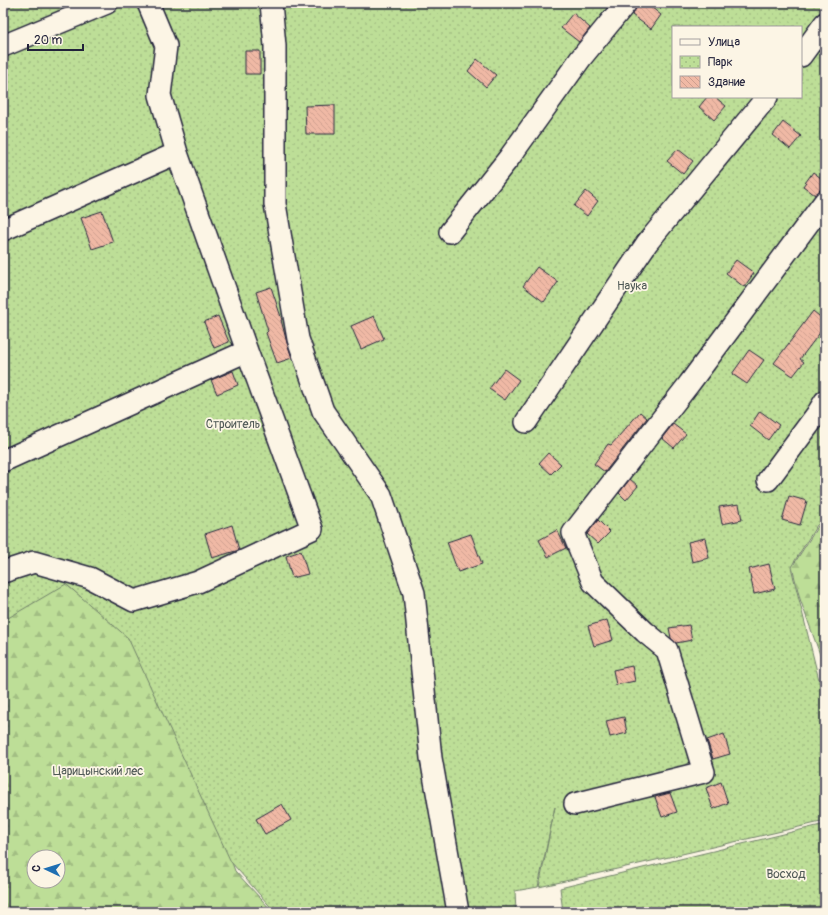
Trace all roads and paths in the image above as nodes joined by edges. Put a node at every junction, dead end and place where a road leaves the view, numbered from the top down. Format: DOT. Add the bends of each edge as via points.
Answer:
graph roads {
  1 [pos="108,3"];
  2 [pos="148,3"];
  3 [pos="271,3"];
  4 [pos="626,3"];
  5 [pos="825,23"];
  6 [pos="3,46"];
  7 [pos="802,55"];
  8 [pos="766,98"];
  9 [pos="178,153"];
  10 [pos="825,201"];
  11 [pos="3,230"];
  12 [pos="450,232"];
  13 [pos="247,351"];
  14 [pos="825,401"];
  15 [pos="526,422"];
  16 [pos="3,461"];
  17 [pos="768,480"];
  18 [pos="3,572"];
  19 [pos="575,804"];
  20 [pos="458,912"];
  1 -- 6 [label="lane"];
  2 -- 9 [label="lane" via="166,46 160,95"];
  3 -- 20 [label="lane" via="275,46 275,204 298,339 323,411 381,495 414,592 431,758"];
  4 -- 12 [label="lane" via="580,58 509,158"];
  5 -- 7 [label="lane"];
  8 -- 15 [label="lane" via="647,243"];
  9 -- 11 [label="lane"];
  9 -- 13 [label="lane"];
  10 -- 19 [label="lane" via="689,384 573,533 593,582 667,650 704,772"];
  13 -- 16 [label="lane"];
  13 -- 18 [label="lane" via="312,529 198,582 134,600 90,578 34,562"];
  14 -- 17 [label="lane"];
}
